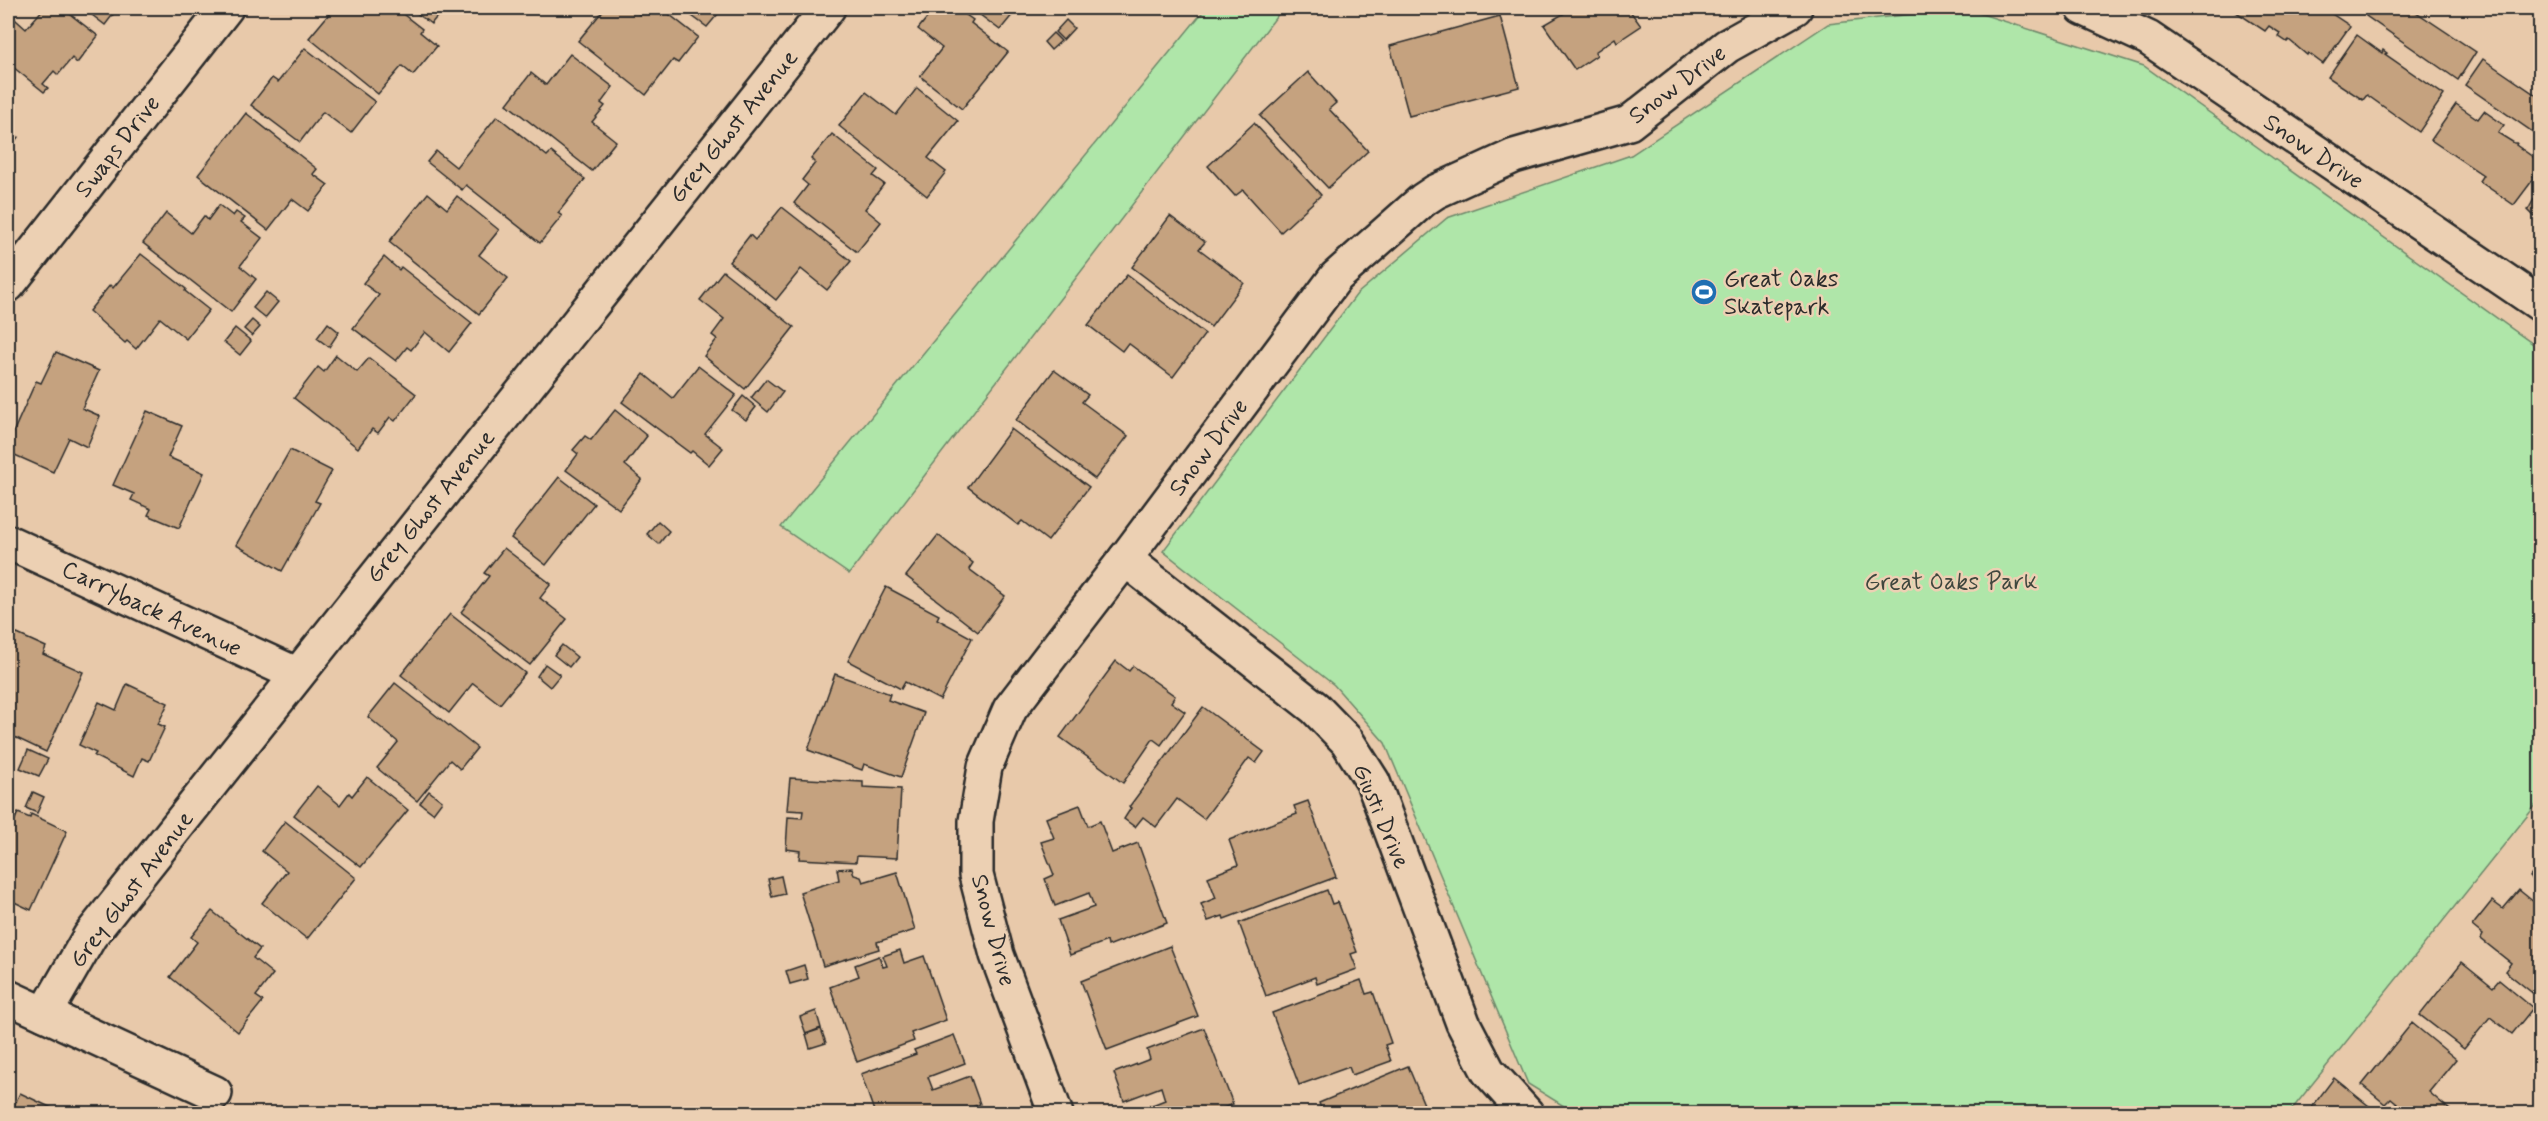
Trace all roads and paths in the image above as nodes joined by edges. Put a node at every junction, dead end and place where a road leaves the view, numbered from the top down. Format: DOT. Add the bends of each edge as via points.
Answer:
graph roads {
  1 [pos="226,8"];
  2 [pos="828,8"];
  3 [pos="1795,8"];
  4 [pos="2083,8"];
  5 [pos="8,285"];
  6 [pos="2541,304"];
  7 [pos="8,542"];
  8 [pos="1125,559"];
  9 [pos="296,675"];
  10 [pos="8,997"];
  11 [pos="45,1014"];
  12 [pos="214,1094"];
  13 [pos="1056,1113"];
  14 [pos="1527,1113"];
  1 -- 5 [label="street, Swaps Drive"];
  2 -- 9 [label="street, Grey Ghost Avenue"];
  3 -- 8 [label="street, Snow Drive" via="1726,46 1629,123 1514,156 1423,200 1336,277"];
  4 -- 6 [label="street, Snow Drive" via="2148,38"];
  7 -- 9 [label="street, Carryback Avenue"];
  8 -- 13 [label="street, Snow Drive" via="1010,709 985,767 976,821 976,875 997,955"];
  8 -- 14 [label="street, Giusti Drive" via="1315,708 1347,741 1373,782 1463,1023 1488,1071"];
  9 -- 11 [label="street, Grey Ghost Avenue" via="90,936"];
  10 -- 11 [label="street"];
  11 -- 12 [label="street"];
}
